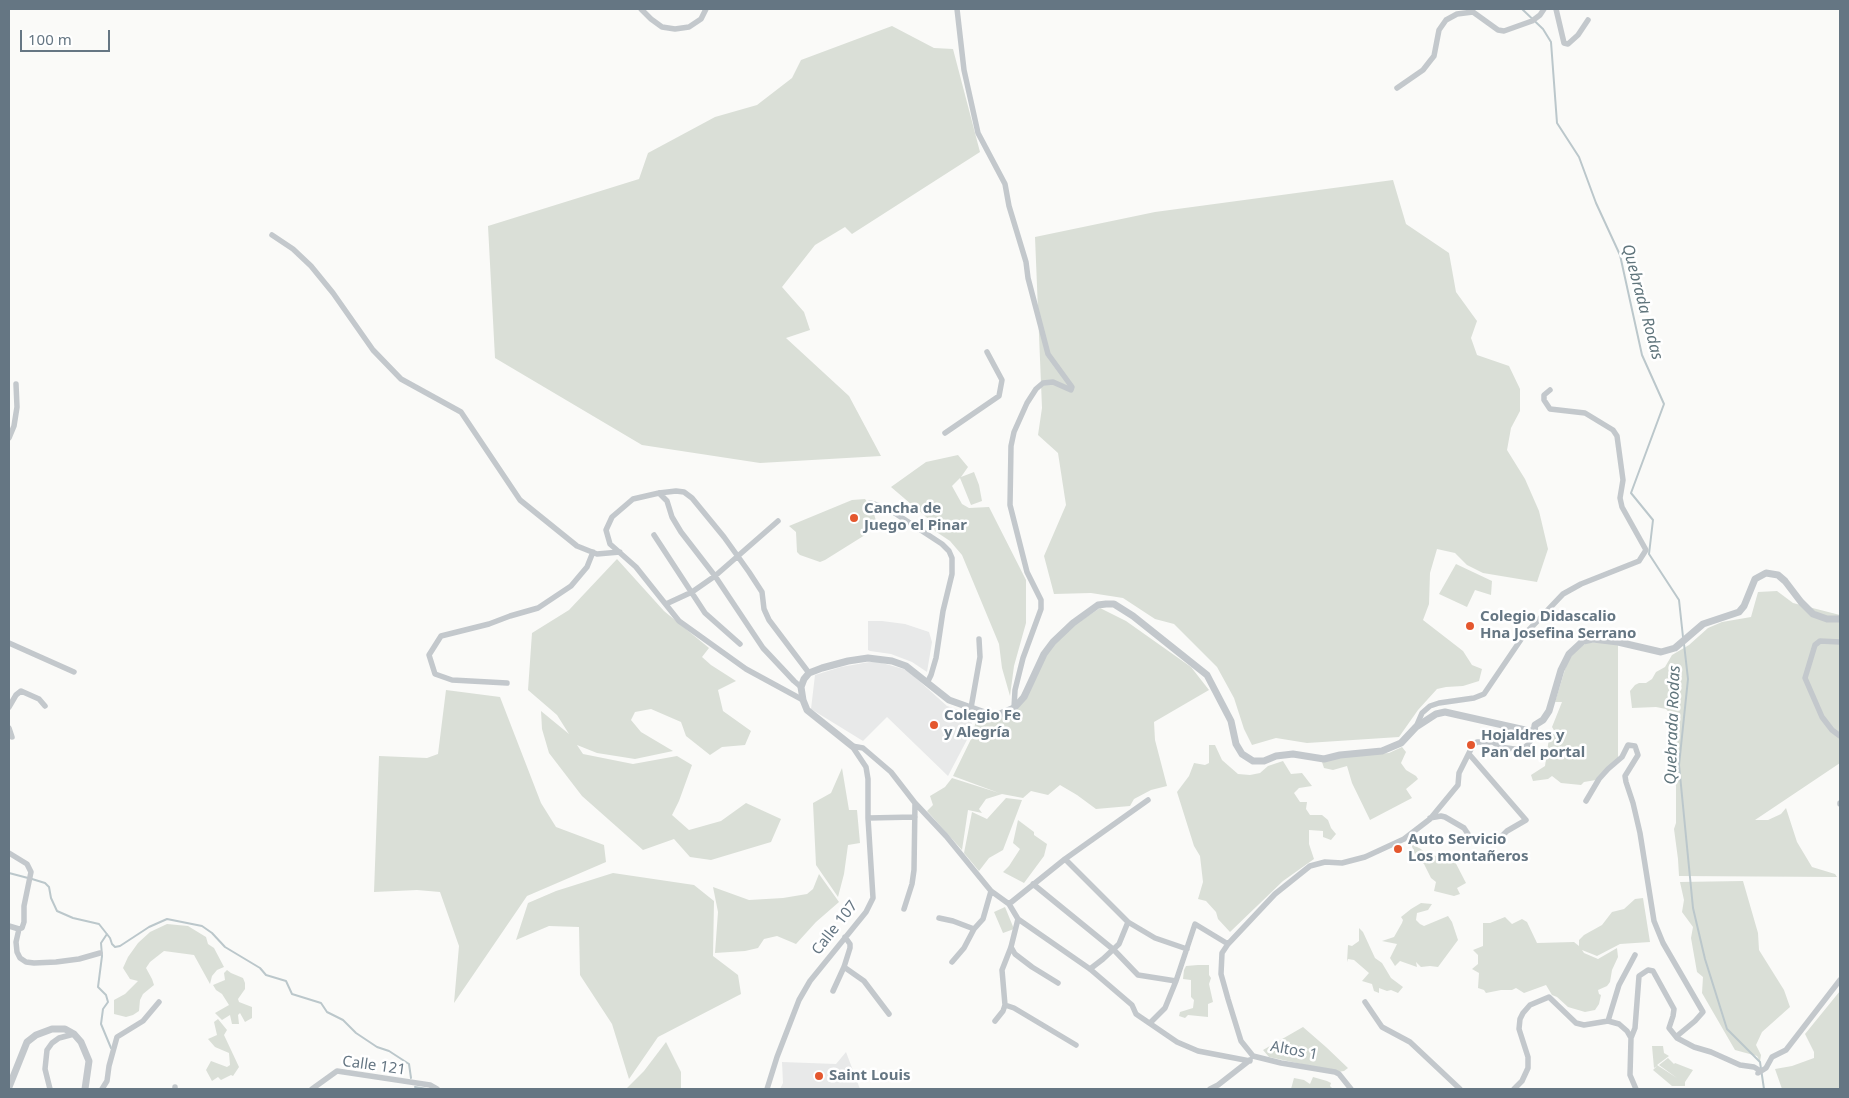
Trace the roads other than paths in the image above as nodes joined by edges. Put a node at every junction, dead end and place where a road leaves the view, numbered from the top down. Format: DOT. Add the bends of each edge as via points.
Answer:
graph roads {
  1 [pos="641,9"];
  2 [pos="706,9"];
  3 [pos="958,9"];
  4 [pos="1544,9"];
  5 [pos="1556,9"];
  6 [pos="1588,20"];
  7 [pos="1397,88"];
  8 [pos="272,235"];
  9 [pos="987,352"];
  10 [pos="16,384"];
  11 [pos="1550,390"];
  12 [pos="11,425"];
  13 [pos="945,433"];
  14 [pos="9,438"];
  15 [pos="659,492"];
  16 [pos="870,503"];
  17 [pos="778,520"];
  18 [pos="654,535"];
  19 [pos="593,552"];
  20 [pos="620,552"];
  21 [pos="738,557"];
  22 [pos="714,576"];
  23 [pos="692,592"];
  24 [pos="666,604"];
  25 [pos="1840,618"];
  26 [pos="979,640"];
  27 [pos="1840,642"];
  28 [pos="9,643"];
  29 [pos="740,644"];
  30 [pos="74,672"];
  31 [pos="809,673"];
  32 [pos="507,682"];
  33 [pos="927,682"];
  34 [pos="801,687"];
  35 [pos="803,700"];
  36 [pos="45,706"];
  37 [pos="9,707"];
  38 [pos="971,708"];
  39 [pos="1014,708"];
  40 [pos="1416,727"];
  41 [pos="9,728"];
  42 [pos="1534,732"];
  43 [pos="1840,736"];
  44 [pos="12,737"];
  45 [pos="852,746"];
  46 [pos="1469,754"];
  47 [pos="1148,800"];
  48 [pos="1586,801"];
  49 [pos="915,803"];
  50 [pos="915,816"];
  51 [pos="868,818"];
  52 [pos="1430,818"];
  53 [pos="9,853"];
  54 [pos="1065,859"];
  55 [pos="1033,884"];
  56 [pos="991,891"];
  57 [pos="1009,904"];
  58 [pos="904,909"];
  59 [pos="939,918"];
  60 [pos="1018,918"];
  61 [pos="1128,922"];
  62 [pos="9,926"];
  63 [pos="19,929"];
  64 [pos="974,929"];
  65 [pos="845,937"];
  66 [pos="1228,944"];
  67 [pos="1011,947"];
  68 [pos="1187,949"];
  69 [pos="1114,950"];
  70 [pos="100,953"];
  71 [pos="1635,955"];
  72 [pos="952,962"];
  73 [pos="844,967"];
  74 [pos="1090,969"];
  75 [pos="1840,980"];
  76 [pos="1176,981"];
  77 [pos="1058,982"];
  78 [pos="833,991"];
  79 [pos="159,1002"];
  80 [pos="1366,1002"];
  81 [pos="1005,1005"];
  82 [pos="890,1014"];
  83 [pos="995,1021"];
  84 [pos="1608,1021"];
  85 [pos="1150,1024"];
  86 [pos="74,1034"];
  87 [pos="1676,1036"];
  88 [pos="1631,1038"];
  89 [pos="1076,1045"];
  90 [pos="1251,1058"];
  91 [pos="9,1086"];
  92 [pos="1220,1087"];
  93 [pos="50,1089"];
  94 [pos="85,1089"];
  95 [pos="102,1089"];
  96 [pos="312,1089"];
  97 [pos="437,1089"];
  98 [pos="767,1089"];
  99 [pos="1210,1089"];
  100 [pos="1351,1089"];
  101 [pos="1460,1089"];
  102 [pos="1514,1089"];
  103 [pos="1636,1089"];
  1 -- 2 [label="street" via="662,27 675,29 702,19"];
  3 -- 39 [label="street" via="964,70 978,133 1005,184 1048,354 1072,386 1070,390 1053,382 1044,383 1036,389 1014,432 1011,446 1010,505 1027,572 1041,600 1041,609 1023,658"];
  4 -- 7 [label="street" via="1532,21 1504,31 1473,12 1457,14 1446,20 1439,30 1434,56 1423,70"];
  5 -- 6 [label="street" via="1564,44 1578,35"];
  8 -- 19 [label="street" via="311,266 373,350 401,379 461,412 520,500 577,546"];
  9 -- 13 [label="street" via="1002,380 999,396"];
  10 -- 12 [label="street" via="17,407"];
  11 -- 40 [label="street" via="1544,395 1550,409 1585,413 1614,430 1623,480 1622,507 1646,550 1639,561 1563,594 1524,635 1484,694 1430,706 1422,713"];
  12 -- 14 [label="street"];
  15 -- 20 [label="street" via="633,499 612,517 607,525 607,536 610,544"];
  15 -- 21 [label="street" via="684,492 692,498"];
  15 -- 22 [label="street" via="667,501 681,532"];
  16 -- 33 [label="street" via="887,508 942,544 952,558 952,574 936,658"];
  17 -- 21 [label="street"];
  18 -- 23 [label="street"];
  19 -- 20 [label="street"];
  19 -- 32 [label="street" via="587,567 571,586 538,608 441,636 429,655 435,674 452,680"];
  20 -- 24 [label="street"];
  21 -- 22 [label="street"];
  21 -- 31 [label="street" via="762,592 769,620"];
  22 -- 23 [label="street"];
  22 -- 34 [label="street" via="763,648"];
  23 -- 24 [label="street"];
  23 -- 29 [label="street" via="705,613"];
  24 -- 35 [label="street" via="679,621 746,669"];
  25 -- 42 [label="street" via="1826,619 1813,614 1785,581 1766,573 1755,579 1739,612 1703,624 1675,648 1661,652 1618,642 1583,641 1569,654 1549,711 1535,725"];
  26 -- 38 [label="street" via="980,657"];
  27 -- 43 [label="street" via="1820,641 1816,645 1805,678 1822,717"];
  28 -- 30 [label="street"];
  31 -- 33 [label="street" via="868,658 906,666"];
  31 -- 34 [label="street"];
  33 -- 38 [label="street" via="949,700"];
  34 -- 35 [label="street"];
  35 -- 45 [label="street" via="812,715"];
  36 -- 37 [label="street" via="39,699 21,691"];
  38 -- 39 [label="street" via="988,714 1000,714"];
  39 -- 40 [label="street" via="1024,698 1053,642 1098,605 1114,604 1207,675 1231,721 1236,744 1242,754 1253,761 1264,762 1276,756 1293,754 1324,759 1382,751 1401,743"];
  40 -- 42 [label="street" via="1445,712"];
  41 -- 44 [label="street"];
  42 -- 46 [label="street" via="1529,744 1521,750 1482,741 1473,745"];
  45 -- 49 [label="street" via="862,748 891,772"];
  45 -- 51 [label="street, Calle 107" via="866,767"];
  46 -- 52 [label="street" via="1459,773 1458,785"];
  46 -- 52 [label="street" via="1526,820 1492,843 1475,840 1464,828 1445,817"];
  47 -- 54 [label="street"];
  48 -- 87 [label="street" via="1599,779 1622,757 1628,745 1635,746 1638,755 1626,782 1640,833 1654,921 1703,1012"];
  49 -- 50 [label="street"];
  49 -- 56 [label="street"];
  50 -- 51 [label="street"];
  50 -- 58 [label="street" via="912,884"];
  51 -- 65 [label="street, Calle 107" via="873,898"];
  52 -- 66 [label="street" via="1404,839 1365,857 1310,866 1275,894"];
  53 -- 63 [label="street" via="27,864 31,872 24,922"];
  54 -- 55 [label="street"];
  54 -- 61 [label="street"];
  55 -- 57 [label="street"];
  55 -- 69 [label="street"];
  56 -- 57 [label="street"];
  56 -- 64 [label="street" via="983,919"];
  57 -- 60 [label="street"];
  59 -- 64 [label="street"];
  60 -- 67 [label="street"];
  60 -- 74 [label="street"];
  61 -- 68 [label="street" via="1154,938"];
  61 -- 69 [label="street"];
  62 -- 63 [label="street"];
  63 -- 70 [label="street" via="16,947 20,958 26,962 66,961"];
  64 -- 72 [label="street"];
  65 -- 73 [label="street" via="850,944"];
  65 -- 98 [label="street, Calle 107" via="799,1000"];
  66 -- 68 [label="street" via="1195,924"];
  66 -- 90 [label="street, Altos 1" via="1222,953 1222,974 1241,1041"];
  67 -- 77 [label="street" via="1032,967"];
  67 -- 81 [label="street" via="1002,970"];
  68 -- 76 [label="street"];
  69 -- 74 [label="street"];
  69 -- 76 [label="street" via="1138,975"];
  71 -- 84 [label="street" via="1618,985"];
  73 -- 78 [label="street"];
  73 -- 82 [label="street" via="864,981"];
  74 -- 85 [label="street"];
  75 -- 87 [label="street" via="1786,1050 1772,1057 1760,1072 1754,1067 1740,1065 1694,1047"];
  76 -- 85 [label="street" via="1165,1008"];
  79 -- 95 [label="street" via="143,1022 117,1037 107,1081"];
  80 -- 101 [label="street" via="1382,1027 1410,1042"];
  81 -- 83 [label="street"];
  81 -- 89 [label="street"];
  84 -- 88 [label="street" via="1623,1027"];
  84 -- 102 [label="street" via="1576,1023 1549,997 1530,1005 1519,1025 1528,1068"];
  85 -- 90 [label="street" via="1198,1052"];
  86 -- 91 [label="street" via="65,1029 36,1034 21,1052"];
  86 -- 93 [label="street" via="59,1038 48,1050 45,1069"];
  86 -- 94 [label="street" via="89,1061"];
  87 -- 88 [label="street" via="1669,1028 1674,1009 1654,971 1648,970 1639,976 1635,1028"];
  88 -- 103 [label="street" via="1630,1075"];
  90 -- 92 [label="street"];
  90 -- 100 [label="street, Altos 1" via="1335,1072"];
  92 -- 99 [label="street"];
  96 -- 97 [label="street, Calle 121" via="337,1071 430,1085"];
}
